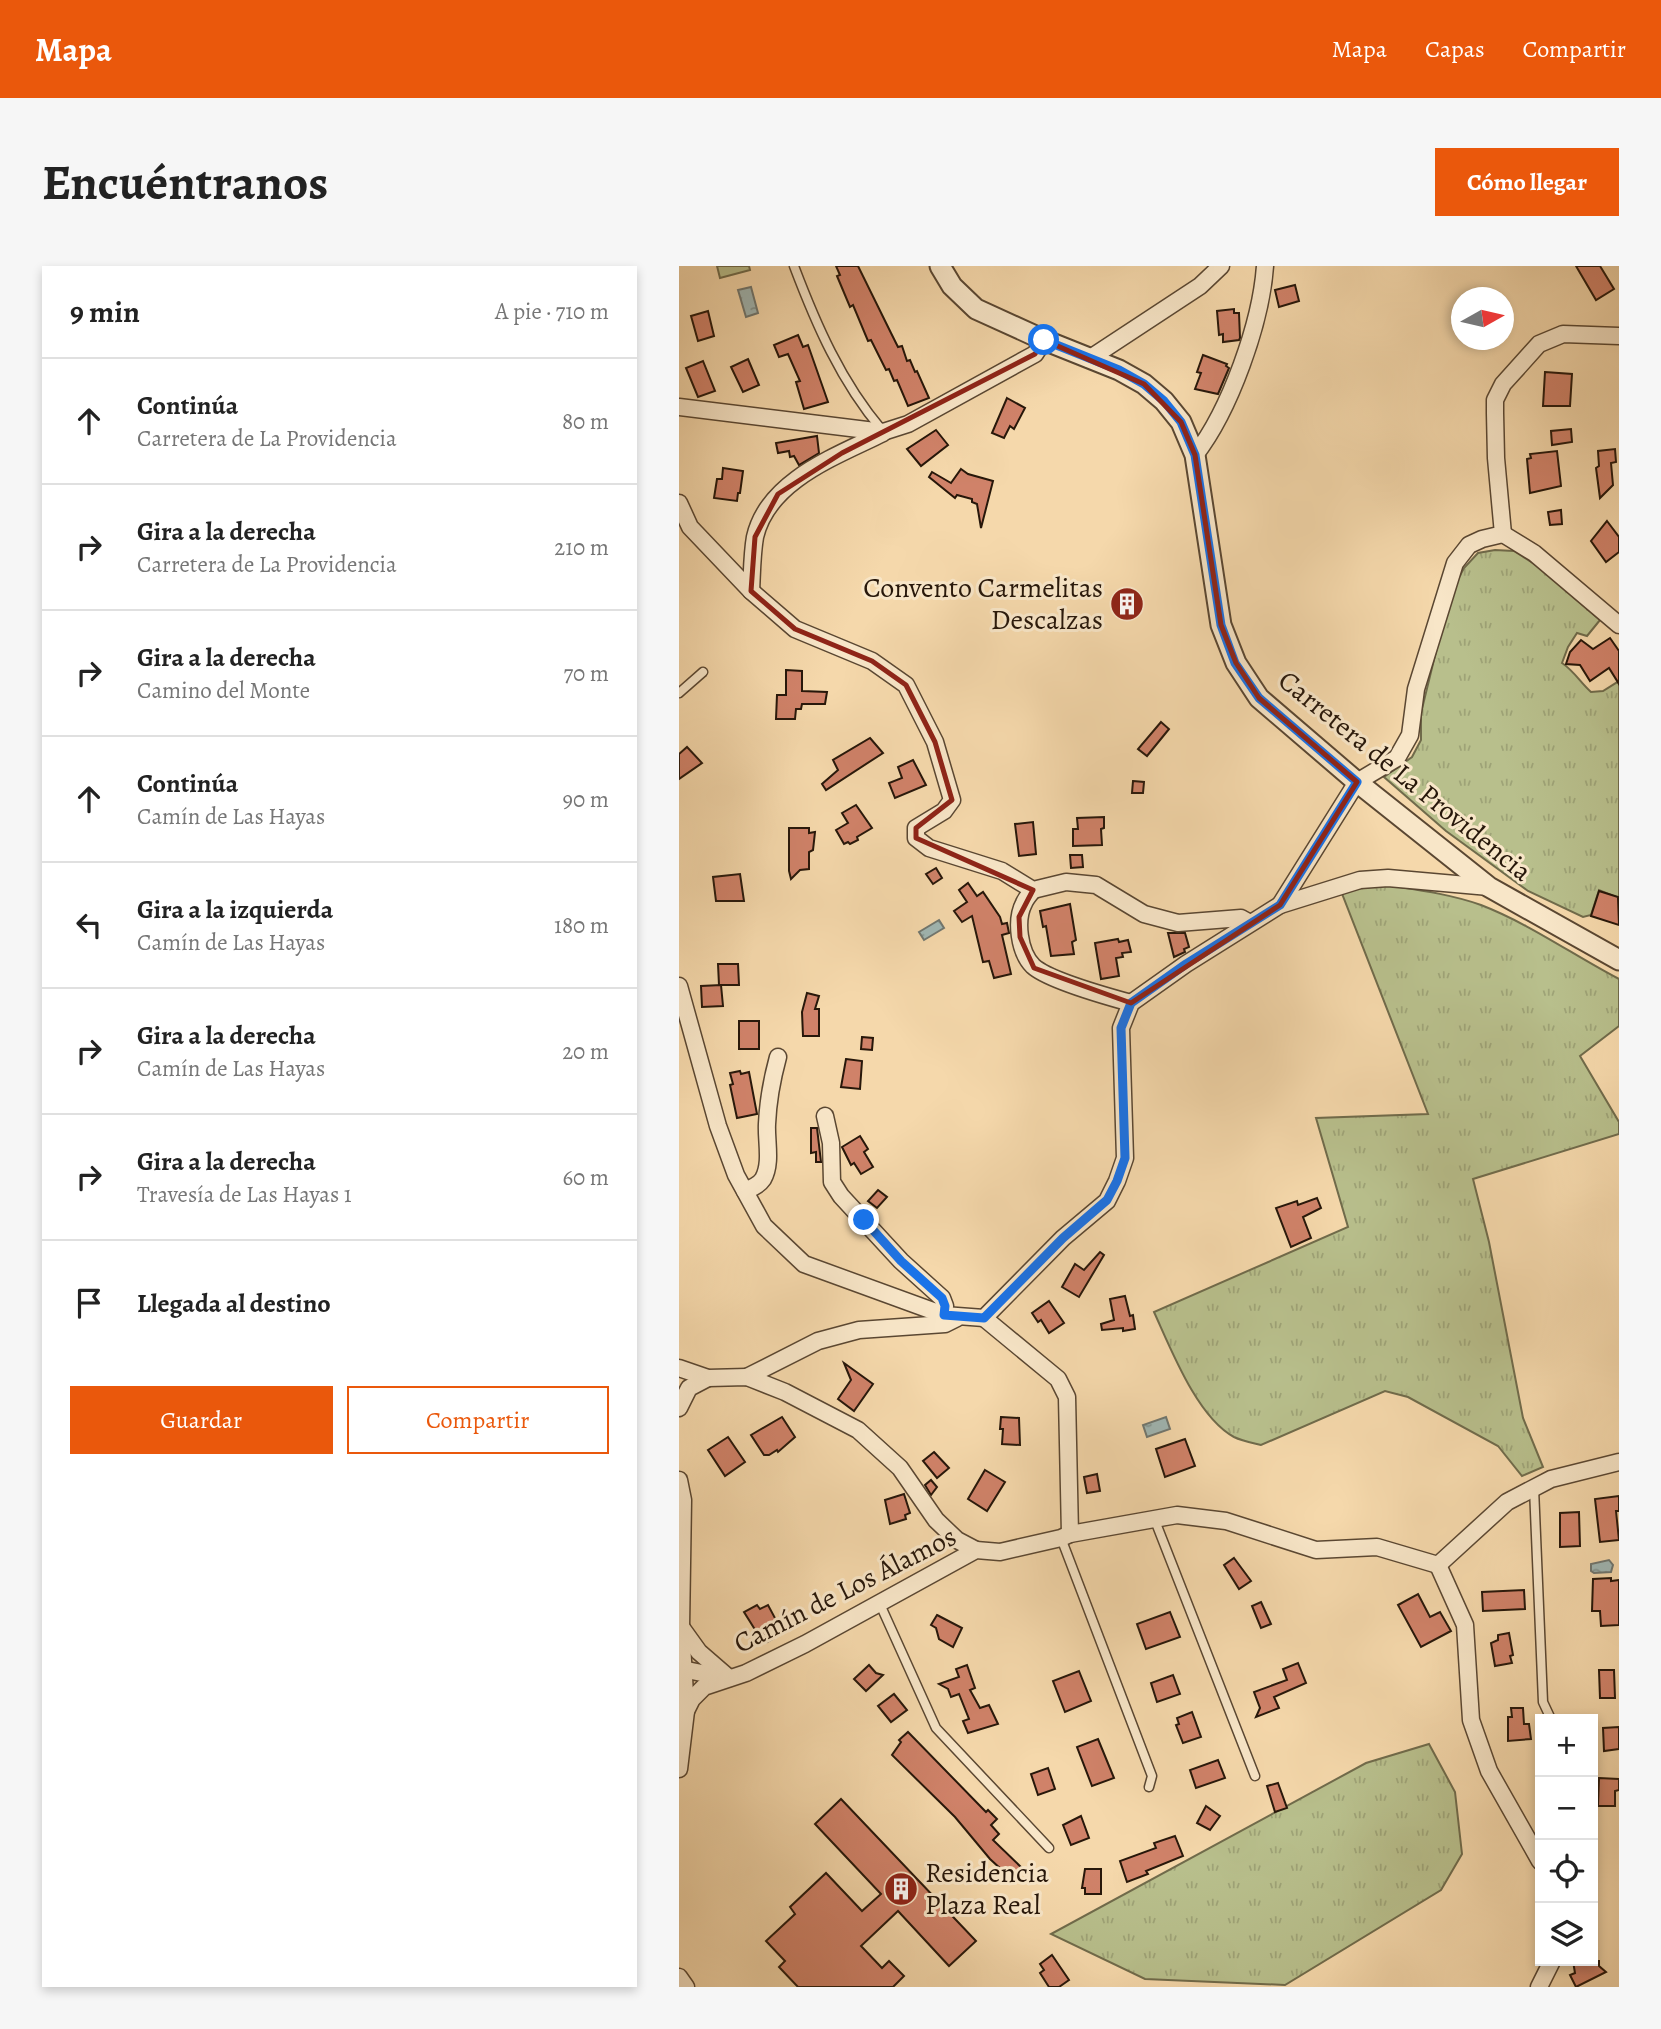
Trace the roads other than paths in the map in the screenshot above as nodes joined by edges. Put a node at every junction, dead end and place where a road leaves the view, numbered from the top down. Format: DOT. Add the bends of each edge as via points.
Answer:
graph roads {
  1 [pos="795,266"];
  2 [pos="940,266"];
  3 [pos="1221,266"];
  4 [pos="1265,266"];
  5 [pos="1619,336"];
  6 [pos="1044,340"];
  7 [pos="1089,359"];
  8 [pos="679,407"];
  9 [pos="884,432"];
  10 [pos="1195,455"];
  11 [pos="679,503"];
  12 [pos="1503,534"];
  13 [pos="751,592"];
  14 [pos="1619,625"];
  15 [pos="703,672"];
  16 [pos="679,693"];
  17 [pos="1357,782"];
  18 [pos="1489,887"];
  19 [pos="1033,890"];
  20 [pos="1280,905"];
  21 [pos="1250,923"];
  22 [pos="1619,960"];
  23 [pos="679,986"];
  24 [pos="1131,1003"];
  25 [pos="778,1058"];
  26 [pos="825,1116"];
  27 [pos="745,1191"];
  28 [pos="952,1316"];
  29 [pos="984,1318"];
  30 [pos="679,1368"];
  31 [pos="747,1377"];
  32 [pos="708,1378"];
  33 [pos="679,1408"];
  34 [pos="1619,1462"];
  35 [pos="679,1480"];
  36 [pos="1534,1488"];
  37 [pos="681,1499"];
  38 [pos="1154,1518"];
  39 [pos="1066,1536"];
  40 [pos="976,1550"];
  41 [pos="1439,1565"];
  42 [pos="879,1602"];
  43 [pos="681,1627"];
  44 [pos="681,1671"];
  45 [pos="729,1678"];
  46 [pos="682,1694"];
  47 [pos="685,1711"];
  48 [pos="1549,1714"];
  49 [pos="679,1769"];
  50 [pos="1255,1776"];
  51 [pos="1149,1787"];
  52 [pos="1049,1848"];
  53 [pos="1535,1852"];
  54 [pos="1550,1966"];
  55 [pos="679,1977"];
  56 [pos="686,1987"];
  57 [pos="1539,1987"];
  1 -- 9 [label="lane" via="840,369"];
  2 -- 6 [label="street, Carretera de La Providencia" via="952,286 976,309"];
  3 -- 7 [label="street" via="1201,286"];
  4 -- 10 [label="street" via="1252,333 1220,417"];
  5 -- 12 [label="street" via="1563,334 1539,344 1503,384 1495,413"];
  6 -- 7 [label="street, Carretera de La Providencia"];
  6 -- 9 [label="street" via="1035,354 908,424"];
  7 -- 10 [label="street, Carretera de La Providencia" via="1144,384 1164,401 1181,422"];
  8 -- 9 [label="street"];
  9 -- 13 [label="street" via="778,494 755,537"];
  10 -- 17 [label="street, Carretera de La Providencia" via="1221,625 1235,663 1259,698"];
  11 -- 13 [label="street" via="690,527"];
  12 -- 14 [label="street" via="1534,552"];
  12 -- 17 [label="street" via="1469,545 1455,563 1416,689 1410,736 1397,758"];
  13 -- 19 [label="street" via="795,629 872,661 906,685 935,742 952,800 944,811 916,828 916,838 929,848 1002,871"];
  15 -- 16 [label="lane"];
  17 -- 18 [label="street, Carretera de La Providencia"];
  17 -- 20 [label="street"];
  18 -- 20 [label="street" via="1388,878 1360,880"];
  18 -- 22 [label="street, Carretera de La Providencia"];
  19 -- 21 [label="street" via="1066,882 1096,886 1144,914 1178,923 1241,918"];
  19 -- 24 [label="street" via="1019,917 1026,958 1034,968"];
  20 -- 21 [label="street"];
  21 -- 24 [label="street"];
  23 -- 27 [label="street" via="718,1126"];
  24 -- 29 [label="street" via="1121,1028 1125,1158 1117,1181 1107,1200"];
  25 -- 27 [label="street" via="771,1085 765,1176"];
  26 -- 28 [label="street" via="832,1182 901,1261 942,1298"];
  27 -- 28 [label="street" via="764,1226 804,1264"];
  28 -- 29 [label="street"];
  28 -- 31 [label="street" via="945,1324 859,1330 818,1342"];
  29 -- 39 [label="street" via="1058,1380 1067,1397"];
  30 -- 32 [label="street"];
  31 -- 32 [label="street"];
  31 -- 40 [label="street" via="858,1430 900,1468 936,1520"];
  32 -- 33 [label="street" via="689,1388"];
  34 -- 36 [label="street" via="1551,1479"];
  35 -- 37 [label="street"];
  36 -- 41 [label="street" via="1507,1502"];
  36 -- 48 [label="lane" via="1543,1702"];
  37 -- 43 [label="street"];
  38 -- 39 [label="street, Camín de Los Álamos"];
  38 -- 41 [label="street, Camín de Los Álamos" via="1177,1515 1226,1521 1316,1550 1377,1547"];
  38 -- 50 [label="lane"];
  39 -- 40 [label="street, Camín de Los Álamos" via="1000,1552"];
  39 -- 51 [label="lane" via="1151,1776"];
  40 -- 42 [label="street, Camín de Los Álamos"];
  41 -- 53 [label="street" via="1465,1625 1471,1720 1489,1771"];
  42 -- 45 [label="street, Camín de Los Álamos" via="805,1644"];
  42 -- 52 [label="lane" via="936,1728"];
  43 -- 44 [label="street"];
  43 -- 45 [label="street" via="699,1652"];
  44 -- 45 [label="street, Camín de Los Álamos"];
  44 -- 46 [label="street"];
  45 -- 47 [label="street" via="704,1687"];
  46 -- 47 [label="street"];
  47 -- 49 [label="street"];
  54 -- 57 [label="street"];
  55 -- 56 [label="street"];
}
